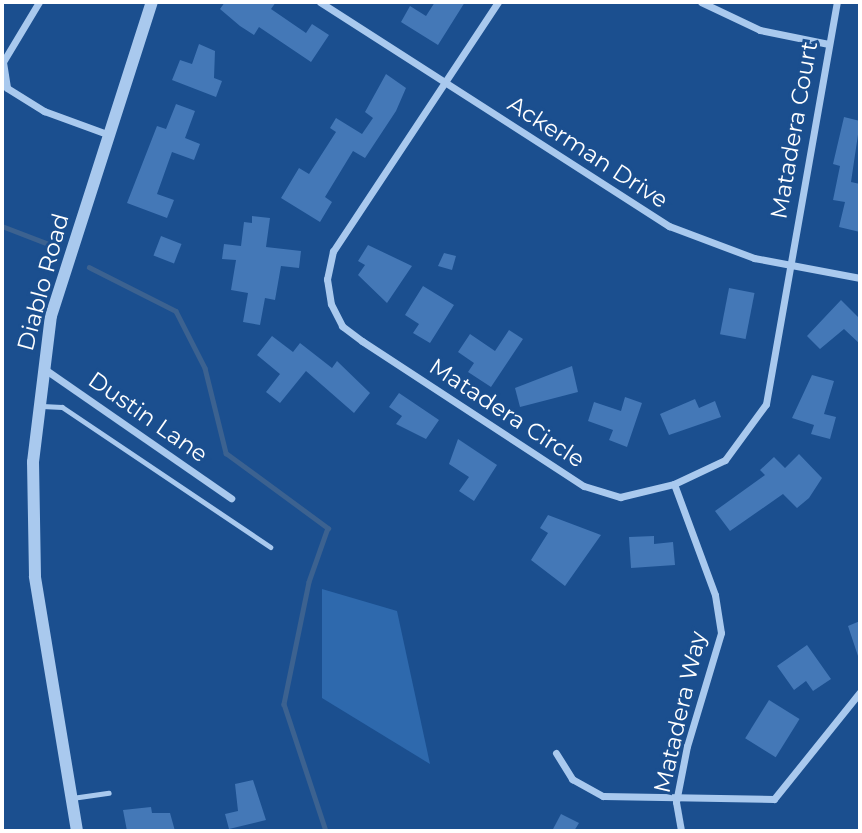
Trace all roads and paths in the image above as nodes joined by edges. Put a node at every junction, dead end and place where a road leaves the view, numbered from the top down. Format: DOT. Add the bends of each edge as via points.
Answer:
graph roads {
  1 [pos="39,2"];
  2 [pos="152,2"];
  3 [pos="320,2"];
  4 [pos="498,2"];
  5 [pos="701,2"];
  6 [pos="836,2"];
  7 [pos="829,44"];
  8 [pos="446,83"];
  9 [pos="107,134"];
  10 [pos="789,265"];
  11 [pos="860,278"];
  12 [pos="43,368"];
  13 [pos="39,406"];
  14 [pos="674,484"];
  15 [pos="231,498"];
  16 [pos="270,547"];
  17 [pos="860,692"];
  18 [pos="556,753"];
  19 [pos="109,793"];
  20 [pos="72,799"];
  21 [pos="676,802"];
  22 [pos="77,831"];
  23 [pos="681,831"];
  1 -- 9 [label="street" via="4,62 7,88 44,111"];
  2 -- 9 [label="street, Diablo Road"];
  3 -- 8 [label="street, Ackerman Drive"];
  4 -- 8 [label="street, Matadera Circle"];
  5 -- 7 [label="street" via="760,30"];
  6 -- 7 [label="street, Matadera Court"];
  7 -- 10 [label="street, Matadera Court"];
  8 -- 10 [label="street, Ackerman Drive" via="669,226"];
  8 -- 14 [label="street, Matadera Circle" via="333,251 327,279 342,326 584,486 620,497"];
  9 -- 12 [label="street, Diablo Road" via="51,316"];
  10 -- 11 [label="street, Ackerman Drive"];
  10 -- 14 [label="street, Matadera Circle" via="766,404 757,423 725,460"];
  12 -- 13 [label="street, Diablo Road"];
  12 -- 15 [label="street, Dustin Lane"];
  13 -- 16 [label="lane" via="62,407"];
  13 -- 20 [label="street, Diablo Road" via="35,576"];
  14 -- 21 [label="street, Matadera Way" via="715,594 721,633"];
  17 -- 21 [label="street" via="774,800"];
  18 -- 21 [label="street" via="572,779 591,792"];
  19 -- 20 [label="lane"];
  20 -- 22 [label="street, Diablo Road"];
  21 -- 23 [label="street, Matadera Way"];
}
